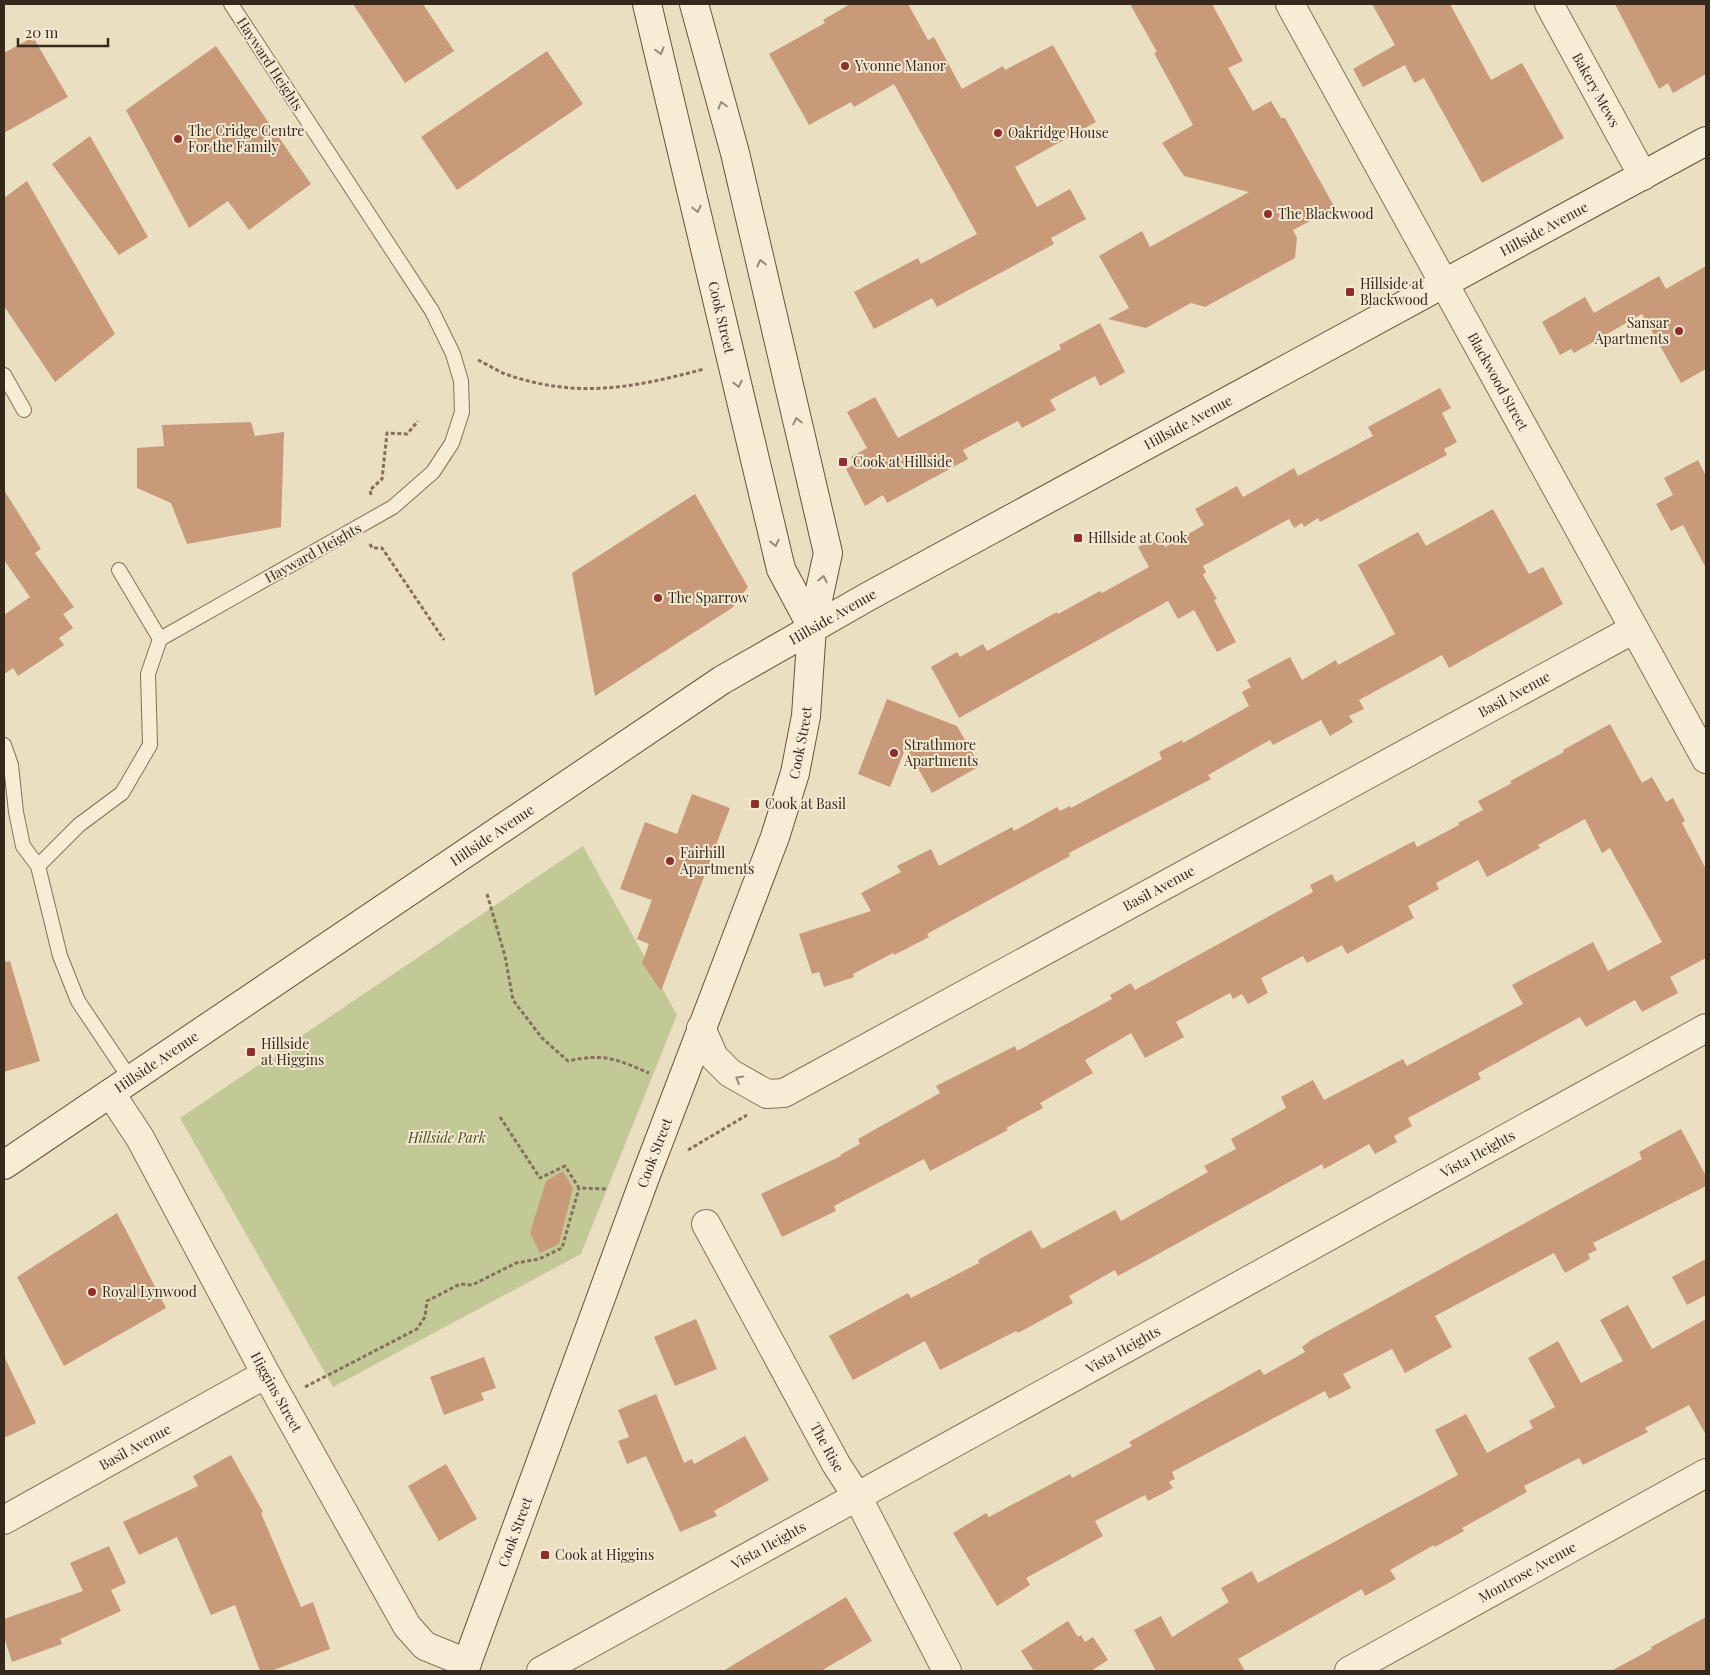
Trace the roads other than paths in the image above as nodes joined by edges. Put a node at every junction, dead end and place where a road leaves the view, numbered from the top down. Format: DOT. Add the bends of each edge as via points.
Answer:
graph roads {
  1 [pos="231,4"];
  2 [pos="647,4"];
  3 [pos="694,4"];
  4 [pos="1290,4"];
  5 [pos="1549,4"];
  6 [pos="1706,141"];
  7 [pos="1643,176"];
  8 [pos="1444,285"];
  9 [pos="4,375"];
  10 [pos="24,410"];
  11 [pos="119,570"];
  12 [pos="812,627"];
  13 [pos="1634,629"];
  14 [pos="160,639"];
  15 [pos="4,745"];
  16 [pos="1706,759"];
  17 [pos="38,866"];
  18 [pos="702,1028"];
  19 [pos="1706,1028"];
  20 [pos="121,1087"];
  21 [pos="4,1165"];
  22 [pos="706,1224"];
  23 [pos="266,1374"];
  24 [pos="1706,1473"];
  25 [pos="858,1498"];
  26 [pos="4,1520"];
  27 [pos="466,1667"];
  28 [pos="541,1671"];
  29 [pos="947,1671"];
  30 [pos="1349,1671"];
  1 -- 14 [label="lane, Hayward Heights" via="432,311 453,354 461,381 462,412 452,443 433,472 393,506"];
  2 -- 12 [label="street, Cook Street, one-way" via="781,569"];
  12 -- 3 [label="street, Cook Street, one-way" via="828,553 735,153"];
  4 -- 8 [label="street, Blackwood Street"];
  5 -- 7 [label="street, Bakery Mews"];
  6 -- 7 [label="street, Hillside Avenue"];
  7 -- 8 [label="street, Hillside Avenue"];
  8 -- 12 [label="street, Hillside Avenue"];
  8 -- 13 [label="street, Blackwood Street"];
  9 -- 10 [label="lane"];
  11 -- 14 [label="lane"];
  12 -- 18 [label="street, Cook Street" via="806,716 795,773 775,837"];
  12 -- 20 [label="street, Hillside Avenue" via="722,680"];
  13 -- 16 [label="street, Blackwood Street"];
  13 -- 18 [label="street, Basil Avenue, one-way" via="784,1093 767,1094 730,1073 714,1057"];
  14 -- 17 [label="lane" via="148,674 150,745 122,792 79,825"];
  15 -- 17 [label="lane" via="23,846"];
  17 -- 20 [label="lane" via="60,956 78,1002"];
  18 -- 27 [label="street, Cook Street"];
  19 -- 25 [label="street, Vista Heights"];
  20 -- 21 [label="street, Hillside Avenue"];
  20 -- 23 [label="street, Higgins Street" via="140,1138"];
  22 -- 25 [label="street, The Rise" via="836,1464"];
  23 -- 26 [label="street, Basil Avenue"];
  23 -- 27 [label="street, Higgins Street" via="407,1626 425,1646"];
  24 -- 30 [label="street, Montrose Avenue"];
  25 -- 28 [label="street, Vista Heights"];
  25 -- 29 [label="street, The Rise"];
}
